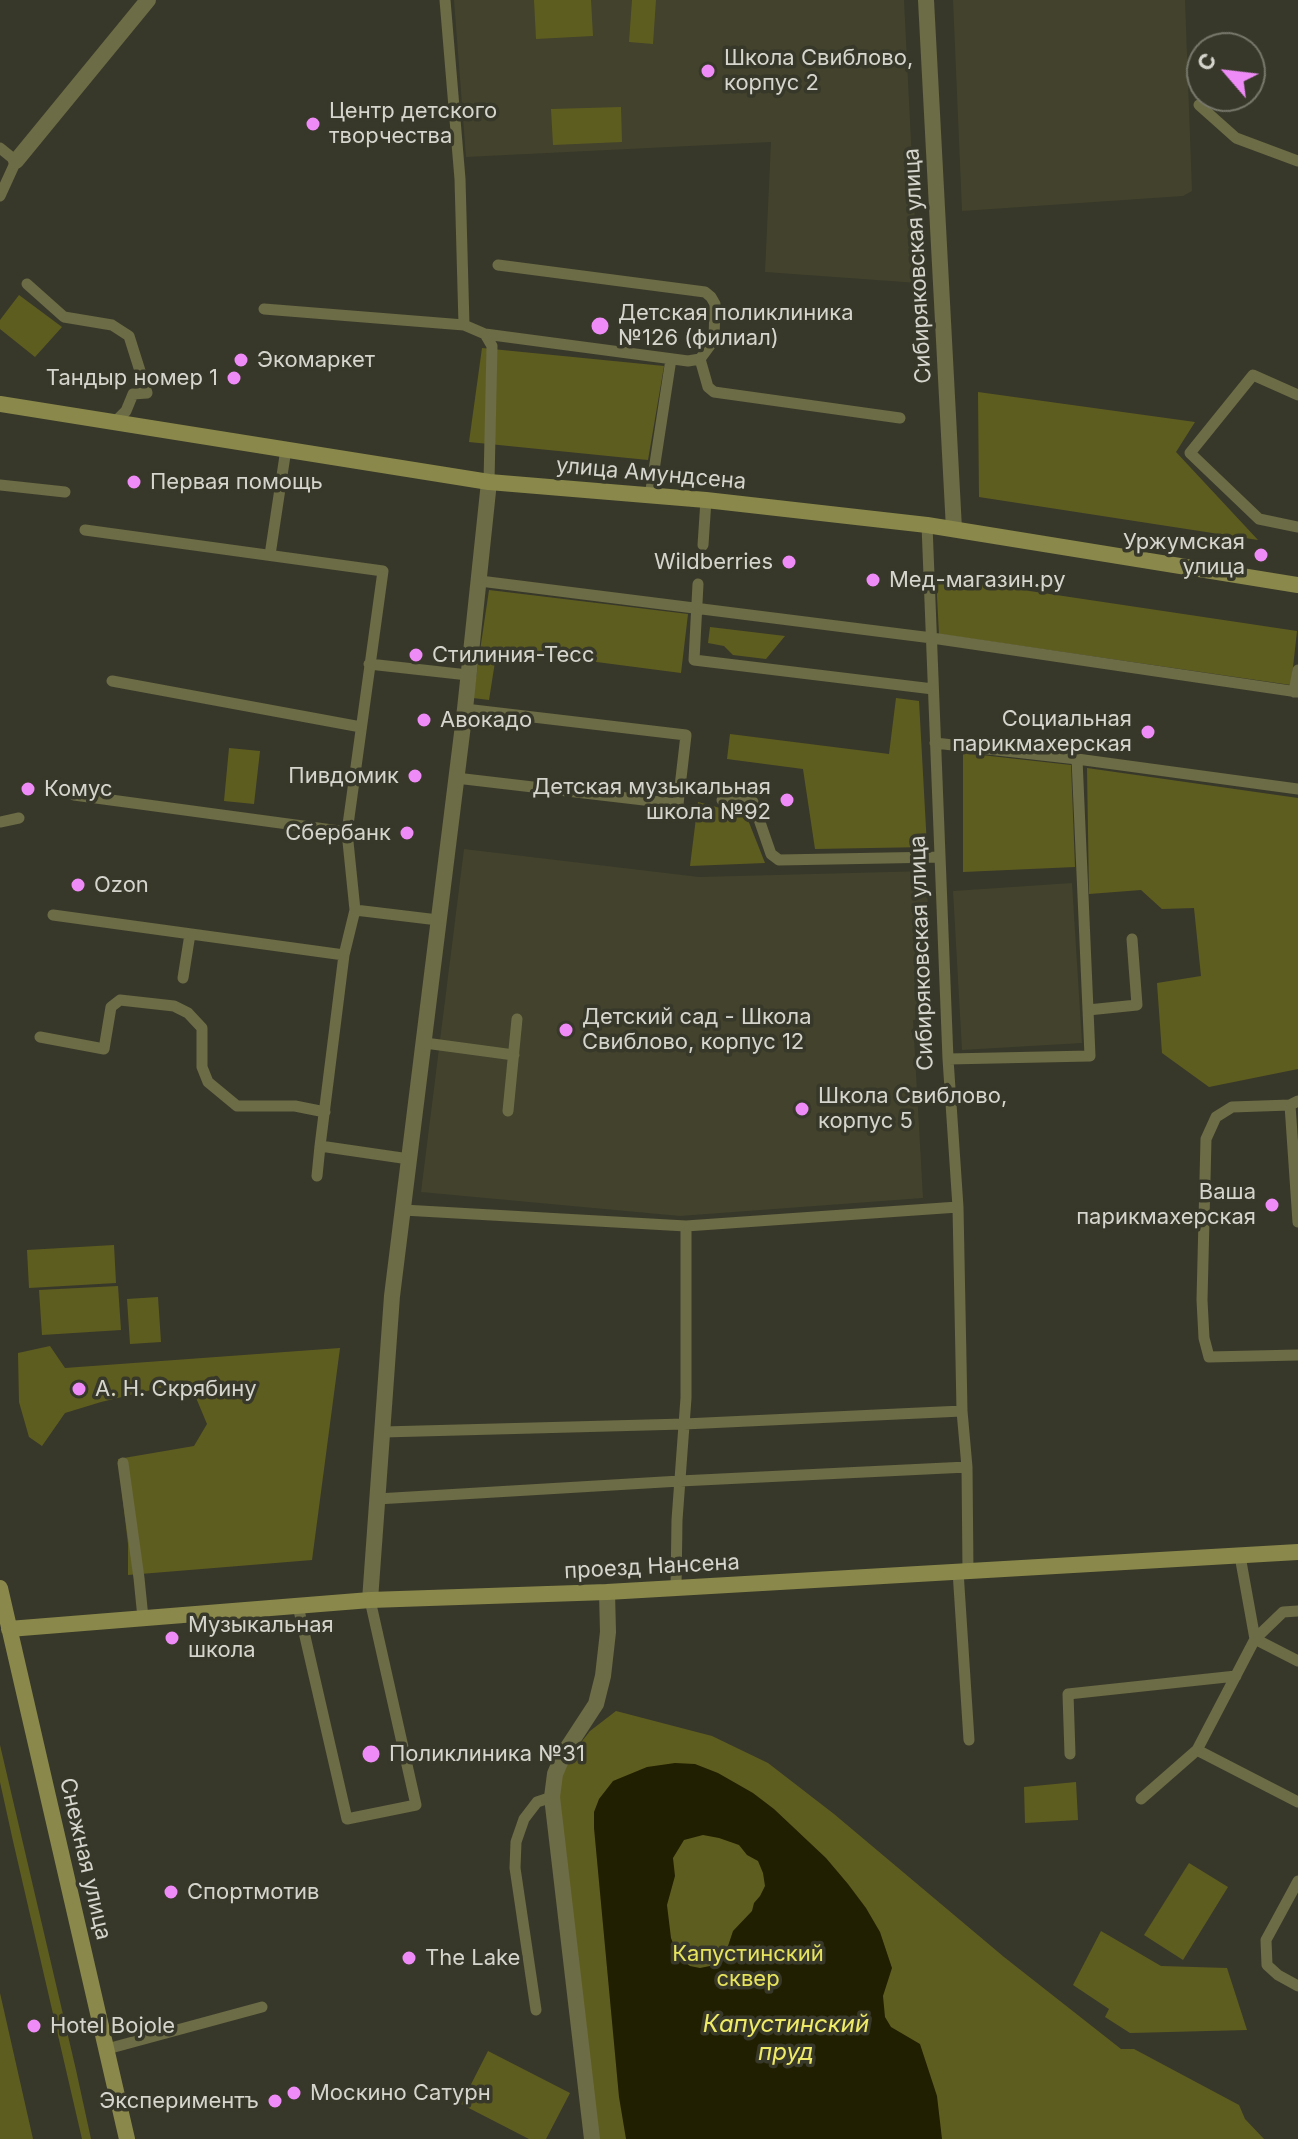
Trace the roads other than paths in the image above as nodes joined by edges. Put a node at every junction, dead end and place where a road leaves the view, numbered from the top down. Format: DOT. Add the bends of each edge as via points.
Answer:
graph roads {
  1 [pos="148,0"];
  2 [pos="445,0"];
  3 [pos="926,0"];
  4 [pos="1207,112"];
  5 [pos="0,148"];
  6 [pos="16,161"];
  7 [pos="1298,161"];
  8 [pos="0,196"];
  9 [pos="498,265"];
  10 [pos="27,284"];
  11 [pos="264,309"];
  12 [pos="464,325"];
  13 [pos="485,334"];
  14 [pos="671,359"];
  15 [pos="700,359"];
  16 [pos="1298,395"];
  17 [pos="0,404"];
  18 [pos="900,418"];
  19 [pos="115,422"];
  20 [pos="286,449"];
  21 [pos="489,482"];
  22 [pos="0,485"];
  23 [pos="65,492"];
  24 [pos="650,496"];
  25 [pos="706,500"];
  26 [pos="927,525"];
  27 [pos="1298,527"];
  28 [pos="954,529"];
  29 [pos="85,530"];
  30 [pos="703,545"];
  31 [pos="270,555"];
  32 [pos="480,581"];
  33 [pos="698,584"];
  34 [pos="1298,585"];
  35 [pos="698,608"];
  36 [pos="932,638"];
  37 [pos="369,664"];
  38 [pos="1298,670"];
  39 [pos="468,675"];
  40 [pos="112,681"];
  41 [pos="933,689"];
  42 [pos="1296,692"];
  43 [pos="465,709"];
  44 [pos="361,727"];
  45 [pos="935,743"];
  46 [pos="1077,759"];
  47 [pos="456,778"];
  48 [pos="1298,789"];
  49 [pos="74,795"];
  50 [pos="722,800"];
  51 [pos="19,818"];
  52 [pos="0,822"];
  53 [pos="347,832"];
  54 [pos="940,857"];
  55 [pos="355,910"];
  56 [pos="53,915"];
  57 [pos="438,920"];
  58 [pos="190,934"];
  59 [pos="1132,939"];
  60 [pos="344,955"];
  61 [pos="183,978"];
  62 [pos="1088,1010"];
  63 [pos="517,1019"];
  64 [pos="40,1037"];
  65 [pos="425,1043"];
  66 [pos="514,1055"];
  67 [pos="948,1059"];
  68 [pos="1294,1103"];
  69 [pos="508,1111"];
  70 [pos="325,1112"];
  71 [pos="320,1146"];
  72 [pos="409,1159"];
  73 [pos="1296,1159"];
  74 [pos="317,1176"];
  75 [pos="958,1207"];
  76 [pos="403,1210"];
  77 [pos="1298,1222"];
  78 [pos="686,1226"];
  79 [pos="1298,1355"];
  80 [pos="962,1411"];
  81 [pos="684,1424"];
  82 [pos="383,1432"];
  83 [pos="123,1463"];
  84 [pos="967,1467"];
  85 [pos="680,1481"];
  86 [pos="377,1499"];
  87 [pos="1298,1552"];
  88 [pos="1240,1556"];
  89 [pos="963,1571"];
  90 [pos="0,1588"];
  91 [pos="676,1588"];
  92 [pos="607,1592"];
  93 [pos="370,1600"];
  94 [pos="298,1606"];
  95 [pos="1298,1611"];
  96 [pos="143,1618"];
  97 [pos="9,1629"];
  98 [pos="1255,1639"];
  99 [pos="1298,1661"];
  100 [pos="1236,1676"];
  101 [pos="969,1740"];
  102 [pos="1197,1750"];
  103 [pos="1070,1754"];
  104 [pos="552,1797"];
  105 [pos="1141,1799"];
  106 [pos="1298,1802"];
  107 [pos="1298,1881"];
  108 [pos="1298,1986"];
  109 [pos="262,2007"];
  110 [pos="536,2010"];
  111 [pos="107,2049"];
  112 [pos="127,2139"];
  113 [pos="592,2139"];
  1 -- 6 [label="street"];
  2 -- 12 [label="lane" via="460,179"];
  3 -- 28 [label="street, Сибиряковская улица"];
  4 -- 7 [label="lane" via="1236,138"];
  5 -- 6 [label="lane"];
  6 -- 8 [label="lane"];
  9 -- 15 [label="lane" via="705,292 715,304 714,340"];
  10 -- 19 [label="lane" via="64,317 112,325 129,336 147,393 133,394"];
  11 -- 12 [label="lane"];
  12 -- 13 [label="lane"];
  13 -- 14 [label="lane"];
  13 -- 21 [label="lane" via="492,346"];
  14 -- 15 [label="lane"];
  14 -- 24 [label="lane"];
  15 -- 18 [label="lane" via="714,392"];
  16 -- 27 [label="lane" via="1253,375 1190,453 1259,519"];
  17 -- 19 [label="street, улица Амундсена"];
  19 -- 20 [label="street, улица Амундсена"];
  20 -- 21 [label="street, улица Амундсена"];
  20 -- 31 [label="lane"];
  21 -- 24 [label="street, улица Амундсена"];
  21 -- 32 [label="street"];
  22 -- 23 [label="lane"];
  24 -- 25 [label="street, улица Амундсена"];
  25 -- 26 [label="street, улица Амундсена"];
  25 -- 30 [label="lane"];
  26 -- 28 [label="street, улица Амундсена"];
  26 -- 36 [label="lane, Сибиряковская улица"];
  28 -- 34 [label="street, улица Амундсена"];
  29 -- 31 [label="lane"];
  31 -- 37 [label="lane" via="383,571"];
  32 -- 35 [label="lane"];
  32 -- 39 [label="street"];
  33 -- 35 [label="lane"];
  35 -- 36 [label="lane"];
  35 -- 41 [label="lane" via="694,660"];
  36 -- 41 [label="lane, Сибиряковская улица"];
  36 -- 42 [label="lane"];
  37 -- 39 [label="lane"];
  37 -- 44 [label="lane"];
  38 -- 42 [label="lane"];
  39 -- 43 [label="street"];
  40 -- 44 [label="lane"];
  41 -- 45 [label="lane, Сибиряковская улица"];
  43 -- 47 [label="street"];
  43 -- 47 [label="lane" via="686,735 678,804"];
  44 -- 53 [label="lane"];
  45 -- 46 [label="lane"];
  45 -- 54 [label="lane, Сибиряковская улица"];
  46 -- 48 [label="lane"];
  46 -- 62 [label="lane"];
  47 -- 57 [label="street"];
  49 -- 53 [label="lane"];
  50 -- 54 [label="lane" via="753,802 771,854 779,860"];
  51 -- 52 [label="lane"];
  53 -- 55 [label="lane"];
  54 -- 67 [label="lane, Сибиряковская улица"];
  55 -- 57 [label="lane"];
  55 -- 60 [label="lane"];
  56 -- 58 [label="lane"];
  57 -- 65 [label="street"];
  58 -- 60 [label="lane"];
  58 -- 61 [label="lane"];
  59 -- 62 [label="lane" via="1137,1005"];
  60 -- 70 [label="lane"];
  62 -- 67 [label="lane" via="1090,1056"];
  63 -- 66 [label="lane"];
  64 -- 70 [label="lane" via="104,1049 111,1007 120,1000 174,1006 202,1028 202,1067 208,1082 237,1106"];
  65 -- 66 [label="lane"];
  65 -- 72 [label="street"];
  66 -- 69 [label="lane"];
  67 -- 75 [label="lane, Сибиряковская улица"];
  68 -- 73 [label="lane"];
  68 -- 79 [label="lane" via="1232,1107 1216,1117 1206,1139 1202,1300 1209,1357"];
  70 -- 71 [label="lane"];
  71 -- 72 [label="lane"];
  71 -- 74 [label="lane"];
  72 -- 76 [label="street"];
  73 -- 77 [label="lane"];
  75 -- 78 [label="lane"];
  75 -- 80 [label="lane, Сибиряковская улица"];
  76 -- 78 [label="lane"];
  76 -- 82 [label="street"];
  78 -- 81 [label="lane"];
  80 -- 81 [label="lane"];
  80 -- 84 [label="lane, Сибиряковская улица"];
  81 -- 82 [label="lane"];
  81 -- 85 [label="lane"];
  82 -- 86 [label="street"];
  83 -- 96 [label="lane"];
  84 -- 85 [label="lane"];
  84 -- 89 [label="lane, Сибиряковская улица"];
  85 -- 86 [label="lane"];
  85 -- 91 [label="lane"];
  86 -- 93 [label="street"];
  87 -- 88 [label="street, проезд Нансена"];
  88 -- 89 [label="street, проезд Нансена"];
  88 -- 98 [label="lane"];
  89 -- 91 [label="street, проезд Нансена"];
  89 -- 101 [label="lane, Сибиряковская улица"];
  90 -- 97 [label="street, Снежная улица"];
  91 -- 92 [label="street, проезд Нансена"];
  92 -- 93 [label="street, проезд Нансена"];
  92 -- 104 [label="street" via="608,1632 596,1704 564,1753"];
  93 -- 94 [label="street, проезд Нансена"];
  93 -- 94 [label="lane" via="416,1805 347,1819"];
  94 -- 96 [label="street, проезд Нансена"];
  95 -- 98 [label="lane" via="1283,1612"];
  96 -- 97 [label="street, проезд Нансена"];
  97 -- 111 [label="street, Снежная улица"];
  98 -- 99 [label="lane"];
  98 -- 100 [label="lane"];
  100 -- 102 [label="lane"];
  100 -- 103 [label="lane" via="1068,1694"];
  102 -- 105 [label="lane"];
  102 -- 106 [label="lane"];
  104 -- 110 [label="lane" via="537,1802 516,1842 515,1868"];
  104 -- 113 [label="street"];
  107 -- 108 [label="lane" via="1266,1940 1267,1965"];
  109 -- 111 [label="lane"];
  111 -- 112 [label="street, Снежная улица"];
}
